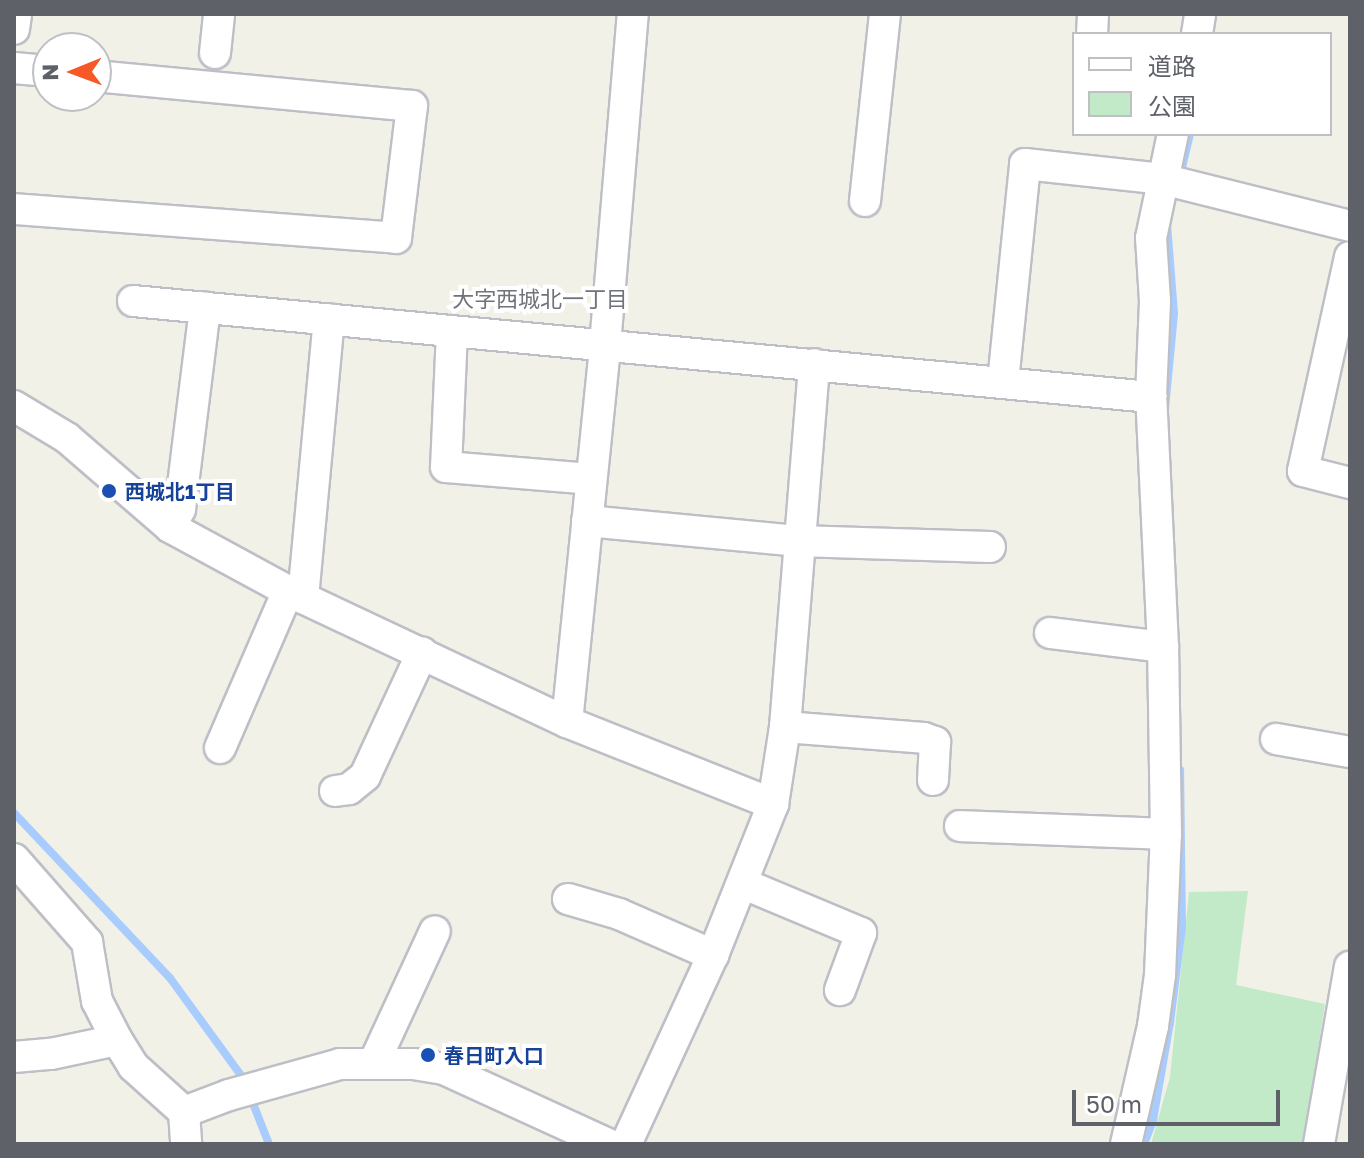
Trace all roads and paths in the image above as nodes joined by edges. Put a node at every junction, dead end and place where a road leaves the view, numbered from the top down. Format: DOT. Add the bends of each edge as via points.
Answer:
graph roads {
  1 [pos="16,14"];
  2 [pos="219,14"];
  3 [pos="633,14"];
  4 [pos="885,14"];
  5 [pos="14,29"];
  6 [pos="215,53"];
  7 [pos="112,78"];
  8 [pos="1173,136"];
  9 [pos="1162,179"];
  10 [pos="865,201"];
  11 [pos="14,209"];
  12 [pos="1350,226"];
  13 [pos="1350,257"];
  14 [pos="133,301"];
  15 [pos="205,308"];
  16 [pos="329,319"];
  17 [pos="452,331"];
  18 [pos="605,345"];
  19 [pos="814,364"];
  20 [pos="1003,382"];
  21 [pos="1151,397"];
  22 [pos="14,406"];
  23 [pos="591,479"];
  24 [pos="1350,483"];
  25 [pos="587,521"];
  26 [pos="170,527"];
  27 [pos="797,541"];
  28 [pos="990,547"];
  29 [pos="295,594"];
  30 [pos="1050,633"];
  31 [pos="1163,647"];
  32 [pos="422,653"];
  33 [pos="567,722"];
  34 [pos="785,727"];
  35 [pos="1276,739"];
  36 [pos="220,748"];
  37 [pos="1350,752"];
  38 [pos="933,780"];
  39 [pos="335,791"];
  40 [pos="773,804"];
  41 [pos="960,826"];
  42 [pos="1166,834"];
  43 [pos="14,859"];
  44 [pos="744,884"];
  45 [pos="568,899"];
  46 [pos="435,931"];
  47 [pos="713,955"];
  48 [pos="1350,967"];
  49 [pos="840,990"];
  50 [pos="117,1040"];
  51 [pos="14,1057"];
  52 [pos="374,1063"];
  53 [pos="184,1112"];
  54 [pos="186,1144"];
  55 [pos="608,1144"];
  56 [pos="626,1144"];
  57 [pos="1126,1144"];
  58 [pos="1319,1144"];
  1 -- 5 [label="street"];
  2 -- 6 [label="street"];
  3 -- 18 [label="street"];
  4 -- 10 [label="street"];
  7 -- 11 [label="street" via="412,106 396,238"];
  8 -- 9 [label="street"];
  9 -- 12 [label="street"];
  9 -- 20 [label="street" via="1025,164"];
  9 -- 21 [label="street" via="1151,238"];
  13 -- 24 [label="street" via="1303,471"];
  14 -- 15 [label="street"];
  15 -- 16 [label="street"];
  15 -- 26 [label="street" via="180,509"];
  16 -- 17 [label="street"];
  16 -- 29 [label="street"];
  17 -- 18 [label="street"];
  17 -- 23 [label="street" via="446,467"];
  18 -- 19 [label="street"];
  18 -- 23 [label="street"];
  19 -- 20 [label="street"];
  19 -- 27 [label="street"];
  20 -- 21 [label="street"];
  21 -- 31 [label="street"];
  22 -- 26 [label="street" via="67,438"];
  23 -- 25 [label="street"];
  25 -- 27 [label="street"];
  25 -- 33 [label="street"];
  26 -- 29 [label="street"];
  27 -- 28 [label="street"];
  27 -- 34 [label="street"];
  29 -- 32 [label="street"];
  29 -- 36 [label="street"];
  30 -- 31 [label="street"];
  31 -- 42 [label="street"];
  32 -- 33 [label="street"];
  32 -- 39 [label="street" via="365,776 349,789"];
  33 -- 40 [label="street"];
  34 -- 38 [label="street" via="924,738 935,742"];
  34 -- 40 [label="street"];
  35 -- 37 [label="street"];
  40 -- 44 [label="street"];
  41 -- 42 [label="street"];
  42 -- 57 [label="street" via="1160,975"];
  43 -- 50 [label="street" via="87,942 97,1001"];
  44 -- 47 [label="street"];
  44 -- 49 [label="street" via="861,933"];
  45 -- 47 [label="street" via="619,914"];
  46 -- 52 [label="street"];
  47 -- 56 [label="street"];
  48 -- 58 [label="street"];
  50 -- 51 [label="street"];
  50 -- 53 [label="street" via="133,1066"];
  52 -- 53 [label="street" via="340,1064"];
  52 -- 55 [label="street" via="444,1069"];
  53 -- 54 [label="street"];
}
